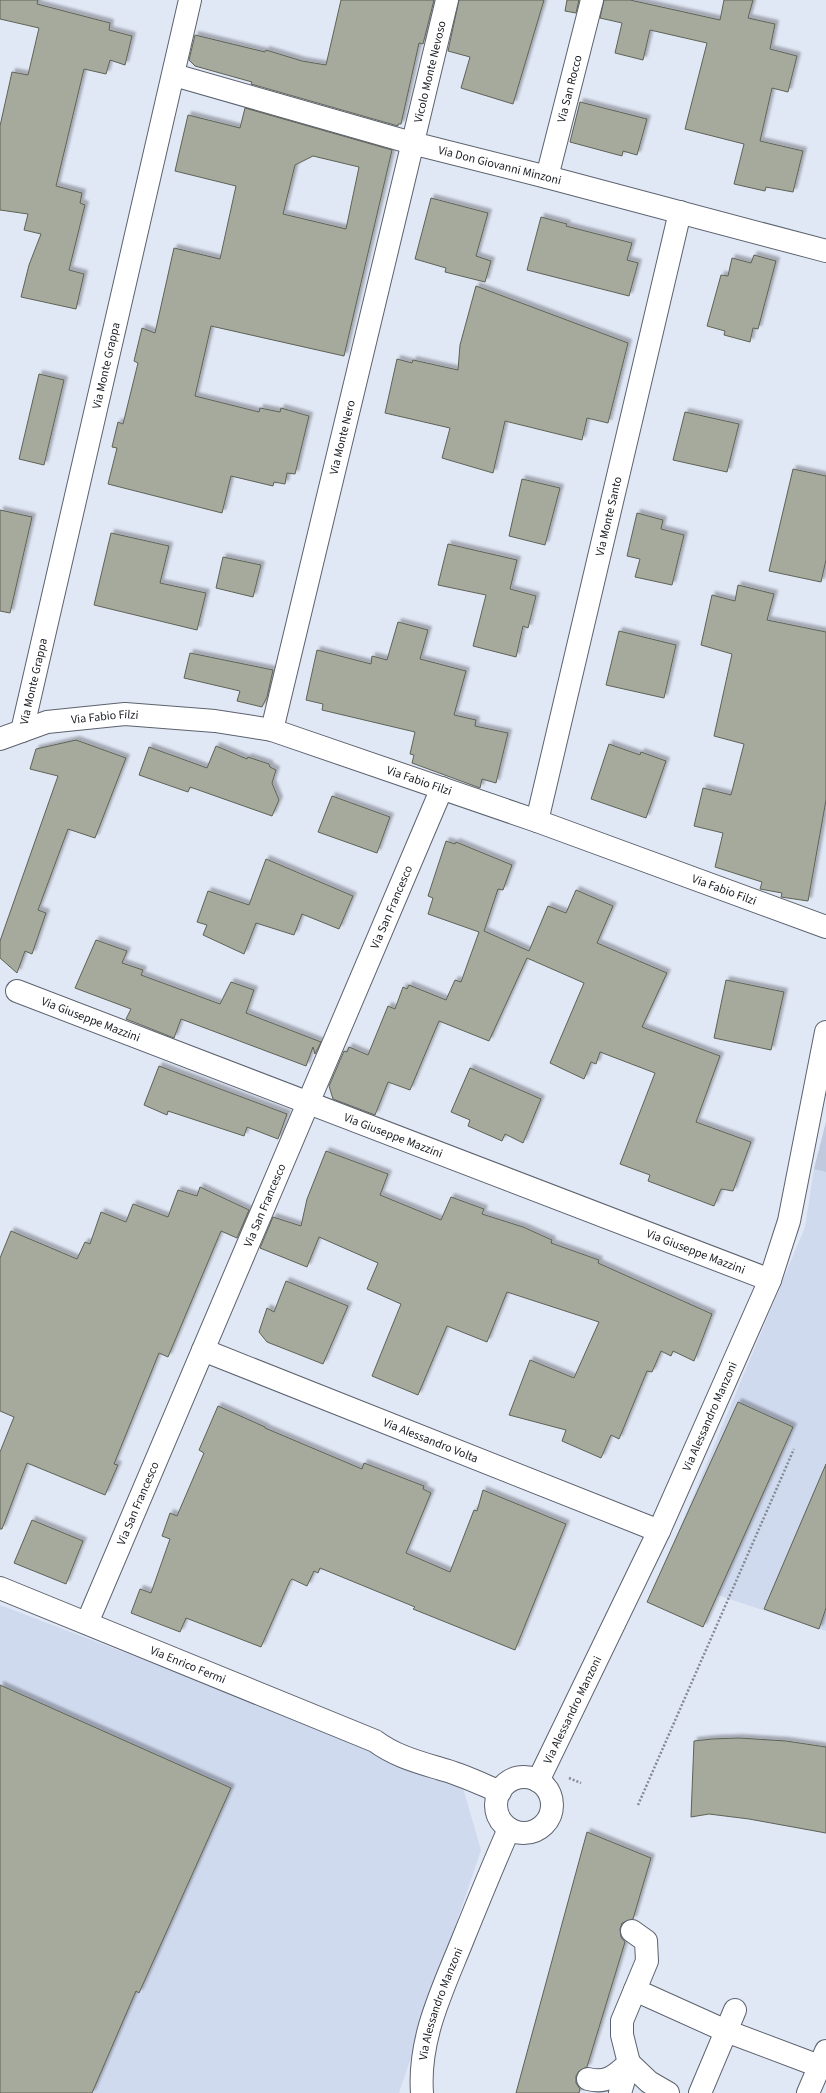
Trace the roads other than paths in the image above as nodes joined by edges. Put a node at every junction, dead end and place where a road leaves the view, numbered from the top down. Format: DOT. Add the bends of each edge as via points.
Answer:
graph roads {
  1 [pos="190,0"];
  2 [pos="447,0"];
  3 [pos="592,0"];
  4 [pos="174,75"];
  5 [pos="412,143"];
  6 [pos="548,177"];
  7 [pos="680,212"];
  8 [pos="826,251"];
  9 [pos="272,730"];
  10 [pos="22,731"];
  11 [pos="0,739"];
  12 [pos="442,788"];
  13 [pos="537,820"];
  14 [pos="826,927"];
  15 [pos="17,991"];
  16 [pos="826,1032"];
  17 [pos="308,1103"];
  18 [pos="770,1280"];
  19 [pos="203,1350"];
  20 [pos="659,1531"];
  21 [pos="0,1588"];
  22 [pos="87,1623"];
  23 [pos="538,1781"];
  24 [pos="500,1792"];
  25 [pos="510,1829"];
  26 [pos="632,1931"];
  27 [pos="635,1990"];
  28 [pos="735,2010"];
  29 [pos="726,2031"];
  30 [pos="823,2059"];
  31 [pos="629,2063"];
  32 [pos="588,2079"];
  33 [pos="422,2093"];
  34 [pos="620,2093"];
  35 [pos="668,2093"];
  36 [pos="700,2093"];
  37 [pos="808,2093"];
  1 -- 4 [label="street, Via Monte Grappa"];
  2 -- 5 [label="street, Vicolo Monte Nevoso"];
  3 -- 6 [label="street, Via San Rocco"];
  4 -- 5 [label="street, Via Don Giovanni Minzoni"];
  4 -- 10 [label="street, Via Monte Grappa"];
  5 -- 6 [label="street, Via Don Giovanni Minzoni"];
  5 -- 9 [label="street, Via Monte Nero"];
  6 -- 7 [label="street, Via Don Giovanni Minzoni"];
  7 -- 8 [label="street, Via Don Giovanni Minzoni"];
  7 -- 13 [label="street, Via Monte Santo"];
  9 -- 10 [label="street, Via Fabio Filzi" via="215,721 125,714 46,722"];
  9 -- 12 [label="street, Via Fabio Filzi"];
  10 -- 11 [label="street, Via Fabio Filzi"];
  12 -- 13 [label="street, Via Fabio Filzi"];
  12 -- 17 [label="street, Via San Francesco"];
  13 -- 14 [label="street, Via Fabio Filzi"];
  15 -- 17 [label="street, Via Giuseppe Mazzini"];
  16 -- 18 [label="street, Via Alessandro Manzoni" via="789,1222"];
  17 -- 18 [label="street, Via Giuseppe Mazzini"];
  17 -- 19 [label="street, Via San Francesco"];
  18 -- 20 [label="street, Via Alessandro Manzoni"];
  19 -- 20 [label="street, Via Alessandro Volta"];
  19 -- 22 [label="street, Via San Francesco"];
  20 -- 23 [label="street, Via Alessandro Manzoni"];
  21 -- 22 [label="street, Via Enrico Fermi"];
  22 -- 24 [label="street, Via Enrico Fermi" via="375,1741 391,1743 430,1758 442,1769"];
  23 -- 24 [label="street" via="521,1777 505,1785"];
  23 -- 25 [label="street" via="547,1790 552,1802 548,1819 536,1831 527,1833"];
  24 -- 25 [label="street" via="497,1808 499,1817"];
  25 -- 33 [label="street, Via Alessandro Manzoni" via="430,2023 423,2053"];
  26 -- 27 [label="street" via="646,1941 648,1951 647,1961"];
  27 -- 29 [label="street"];
  27 -- 31 [label="street" via="622,2021 622,2035"];
  28 -- 29 [label="street"];
  29 -- 30 [label="street"];
  29 -- 36 [label="street"];
  30 -- 37 [label="street"];
  31 -- 32 [label="street" via="608,2080"];
  31 -- 34 [label="street"];
  31 -- 35 [label="street" via="649,2082"];
}
